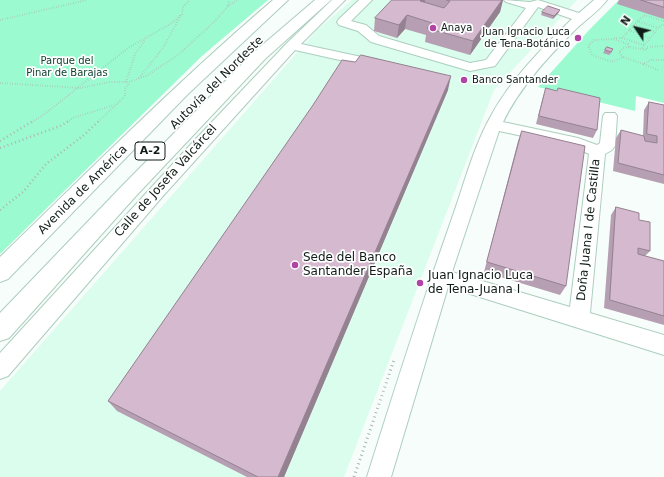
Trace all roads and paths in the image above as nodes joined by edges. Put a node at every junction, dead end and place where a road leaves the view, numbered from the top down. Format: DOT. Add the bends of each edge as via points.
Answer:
graph roads {
  1 [pos="87,0"];
  2 [pos="190,0"];
  3 [pos="229,0"];
  4 [pos="237,0"];
  5 [pos="281,0"];
  6 [pos="305,0"];
  7 [pos="324,0"];
  8 [pos="339,0"];
  9 [pos="366,0"];
  10 [pos="510,0"];
  11 [pos="535,3"];
  12 [pos="228,6"];
  13 [pos="589,6"];
  14 [pos="182,14"];
  15 [pos="0,20"];
  16 [pos="637,21"];
  17 [pos="664,21"];
  18 [pos="634,25"];
  19 [pos="664,25"];
  20 [pos="658,28"];
  21 [pos="629,30"];
  22 [pos="655,32"];
  23 [pos="146,38"];
  24 [pos="613,38"];
  25 [pos="622,38"];
  26 [pos="650,38"];
  27 [pos="292,46"];
  28 [pos="644,46"];
  29 [pos="664,46"];
  30 [pos="628,47"];
  31 [pos="641,49"];
  32 [pos="623,57"];
  33 [pos="664,60"];
  34 [pos="643,64"];
  35 [pos="380,65"];
  36 [pos="658,70"];
  37 [pos="139,79"];
  38 [pos="128,82"];
  39 [pos="0,83"];
  40 [pos="80,88"];
  41 [pos="182,90"];
  42 [pos="115,105"];
  43 [pos="603,116"];
  44 [pos="495,125"];
  45 [pos="0,141"];
  46 [pos="0,148"];
  47 [pos="597,151"];
  48 [pos="0,210"];
  49 [pos="0,272"];
  50 [pos="442,277"];
  51 [pos="0,309"];
  52 [pos="579,318"];
  53 [pos="0,330"];
  54 [pos="664,345"];
  55 [pos="0,369"];
  56 [pos="378,477"];
  1 -- 15 [label="path"];
  2 -- 14 [label="path"];
  3 -- 12 [label="path"];
  4 -- 12 [label="path"];
  5 -- 41 [label="highway, Autovía del Nordeste / A-2"];
  6 -- 51 [label="highway, Autovía del Nordeste / A-2" via="226,71"];
  7 -- 53 [label="highway" via="259,56"];
  8 -- 27 [label="street, Calle de Josefa Valcárcel"];
  9 -- 11 [label="street" via="343,22 362,28 375,39 470,67 490,63"];
  10 -- 11 [label="street"];
  11 -- 13 [label="street"];
  12 -- 37 [label="path" via="178,55 164,66"];
  13 -- 44 [label="street" via="528,75 508,101"];
  14 -- 23 [label="path"];
  14 -- 37 [label="path" via="169,38"];
  16 -- 17 [label="path" via="644,15"];
  16 -- 18 [label="path"];
  16 -- 20 [label="path"];
  18 -- 21 [label="path"];
  18 -- 22 [label="path"];
  19 -- 20 [label="path"];
  20 -- 22 [label="path"];
  21 -- 25 [label="path"];
  21 -- 26 [label="path"];
  22 -- 26 [label="path"];
  23 -- 38 [label="path" via="135,54"];
  23 -- 40 [label="path" via="128,48"];
  24 -- 25 [label="path"];
  24 -- 30 [label="path" via="628,44"];
  24 -- 32 [label="path" via="594,40 588,46 592,55 612,62"];
  25 -- 28 [label="path"];
  26 -- 28 [label="path"];
  27 -- 35 [label="street"];
  27 -- 55 [label="street, Calle de Josefa Valcárcel" via="90,264"];
  28 -- 31 [label="path"];
  29 -- 31 [label="path" via="647,46 647,50"];
  30 -- 31 [label="path"];
  30 -- 32 [label="path" via="619,52"];
  32 -- 34 [label="path"];
  33 -- 34 [label="path" via="651,60"];
  34 -- 36 [label="path"];
  37 -- 38 [label="path"];
  38 -- 40 [label="path" via="109,82"];
  38 -- 42 [label="path" via="125,96"];
  39 -- 40 [label="path"];
  40 -- 45 [label="path" via="46,113"];
  41 -- 49 [label="highway, Avenida de América / A-2"];
  42 -- 46 [label="path" via="73,118 60,126"];
  42 -- 48 [label="path" via="84,135 46,164 23,192"];
  43 -- 47 [label="street" via="607,146"];
  44 -- 47 [label="street, Doña Juana I de Castilla" via="578,143"];
  44 -- 50 [label="street" via="484,149"];
  47 -- 52 [label="street, Doña Juana I de Castilla"];
  50 -- 52 [label="street, Doña Juana I de Castilla"];
  50 -- 56 [label="street"];
  52 -- 54 [label="street, Doña Juana I de Castilla"];
}
